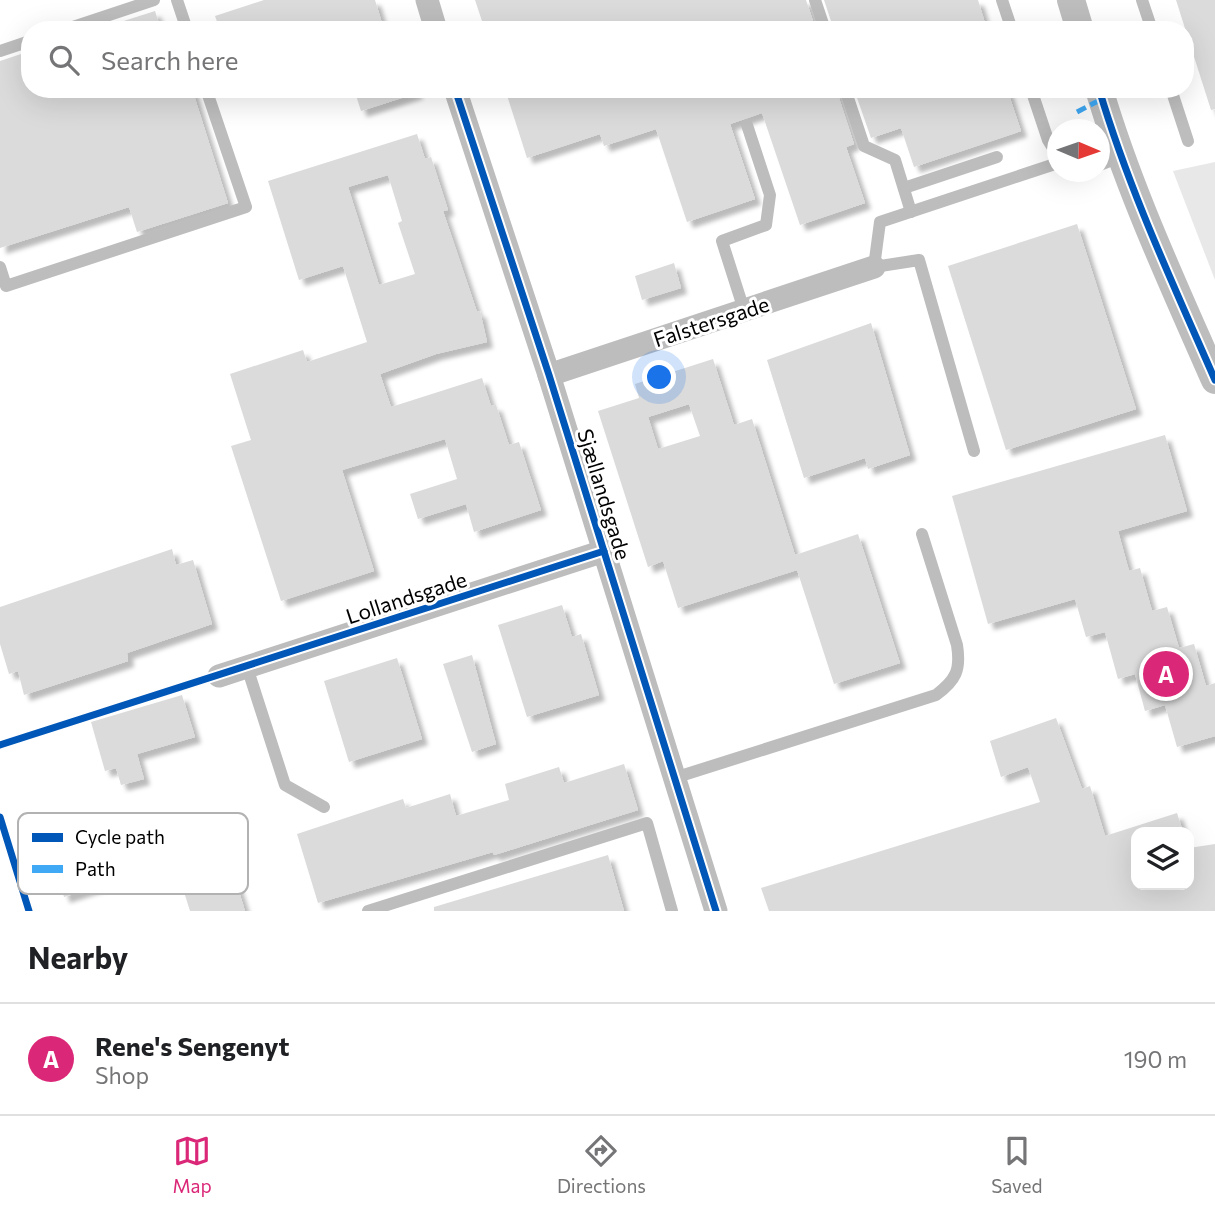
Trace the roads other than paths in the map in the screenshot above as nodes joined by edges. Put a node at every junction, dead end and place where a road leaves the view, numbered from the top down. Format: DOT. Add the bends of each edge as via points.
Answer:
graph roads {
  1 [pos="154,0"];
  2 [pos="177,0"];
  3 [pos="426,0"];
  4 [pos="815,0"];
  5 [pos="1002,0"];
  6 [pos="1071,0"];
  7 [pos="1142,0"];
  8 [pos="91,21"];
  9 [pos="184,21"];
  10 [pos="433,21"];
  11 [pos="822,21"];
  12 [pos="1009,21"];
  13 [pos="1077,21"];
  14 [pos="1149,21"];
  15 [pos="21,44"];
  16 [pos="0,51"];
  17 [pos="209,98"];
  18 [pos="459,98"];
  19 [pos="848,98"];
  20 [pos="1034,98"];
  21 [pos="1100,98"];
  22 [pos="1174,98"];
  23 [pos="1104,119"];
  24 [pos="747,125"];
  25 [pos="1047,137"];
  26 [pos="1188,141"];
  27 [pos="997,157"];
  28 [pos="1110,161"];
  29 [pos="1047,167"];
  30 [pos="904,188"];
  31 [pos="911,212"];
  32 [pos="0,267"];
  33 [pos="874,267"];
  34 [pos="744,310"];
  35 [pos="549,375"];
  36 [pos="1215,380"];
  37 [pos="974,451"];
  38 [pos="922,534"];
  39 [pos="604,551"];
  40 [pos="247,667"];
  41 [pos="219,676"];
  42 [pos="674,778"];
  43 [pos="324,807"];
  44 [pos="368,911"];
  45 [pos="672,911"];
  46 [pos="716,911"];
  1 -- 8 [label="lane"];
  2 -- 9 [label="lane"];
  3 -- 10 [label="street"];
  4 -- 11 [label="lane"];
  5 -- 12 [label="lane"];
  6 -- 13 [label="street"];
  7 -- 14 [label="lane"];
  15 -- 16 [label="lane"];
  17 -- 32 [label="lane" via="246,207 6,286"];
  18 -- 35 [label="street, Sjællandsgade"];
  19 -- 30 [label="lane" via="864,146 895,160"];
  20 -- 25 [label="lane"];
  21 -- 23 [label="street"];
  22 -- 26 [label="lane"];
  24 -- 34 [label="lane" via="770,195 766,225 722,241"];
  27 -- 30 [label="lane"];
  28 -- 36 [label="street" via="1153,242"];
  29 -- 31 [label="lane"];
  30 -- 31 [label="lane"];
  31 -- 33 [label="lane" via="880,222"];
  33 -- 34 [label="street, Falstersgade"];
  33 -- 37 [label="lane" via="919,260"];
  34 -- 35 [label="street, Falstersgade"];
  35 -- 39 [label="street, Sjællandsgade"];
  38 -- 42 [label="lane" via="957,645 960,663 950,684 936,695"];
  39 -- 40 [label="street, Lollandsgade"];
  39 -- 42 [label="street, Sjællandsgade"];
  40 -- 41 [label="street, Lollandsgade"];
  40 -- 43 [label="lane" via="285,785"];
  42 -- 46 [label="street, Sjællandsgade"];
  44 -- 45 [label="lane" via="647,823"];
}
